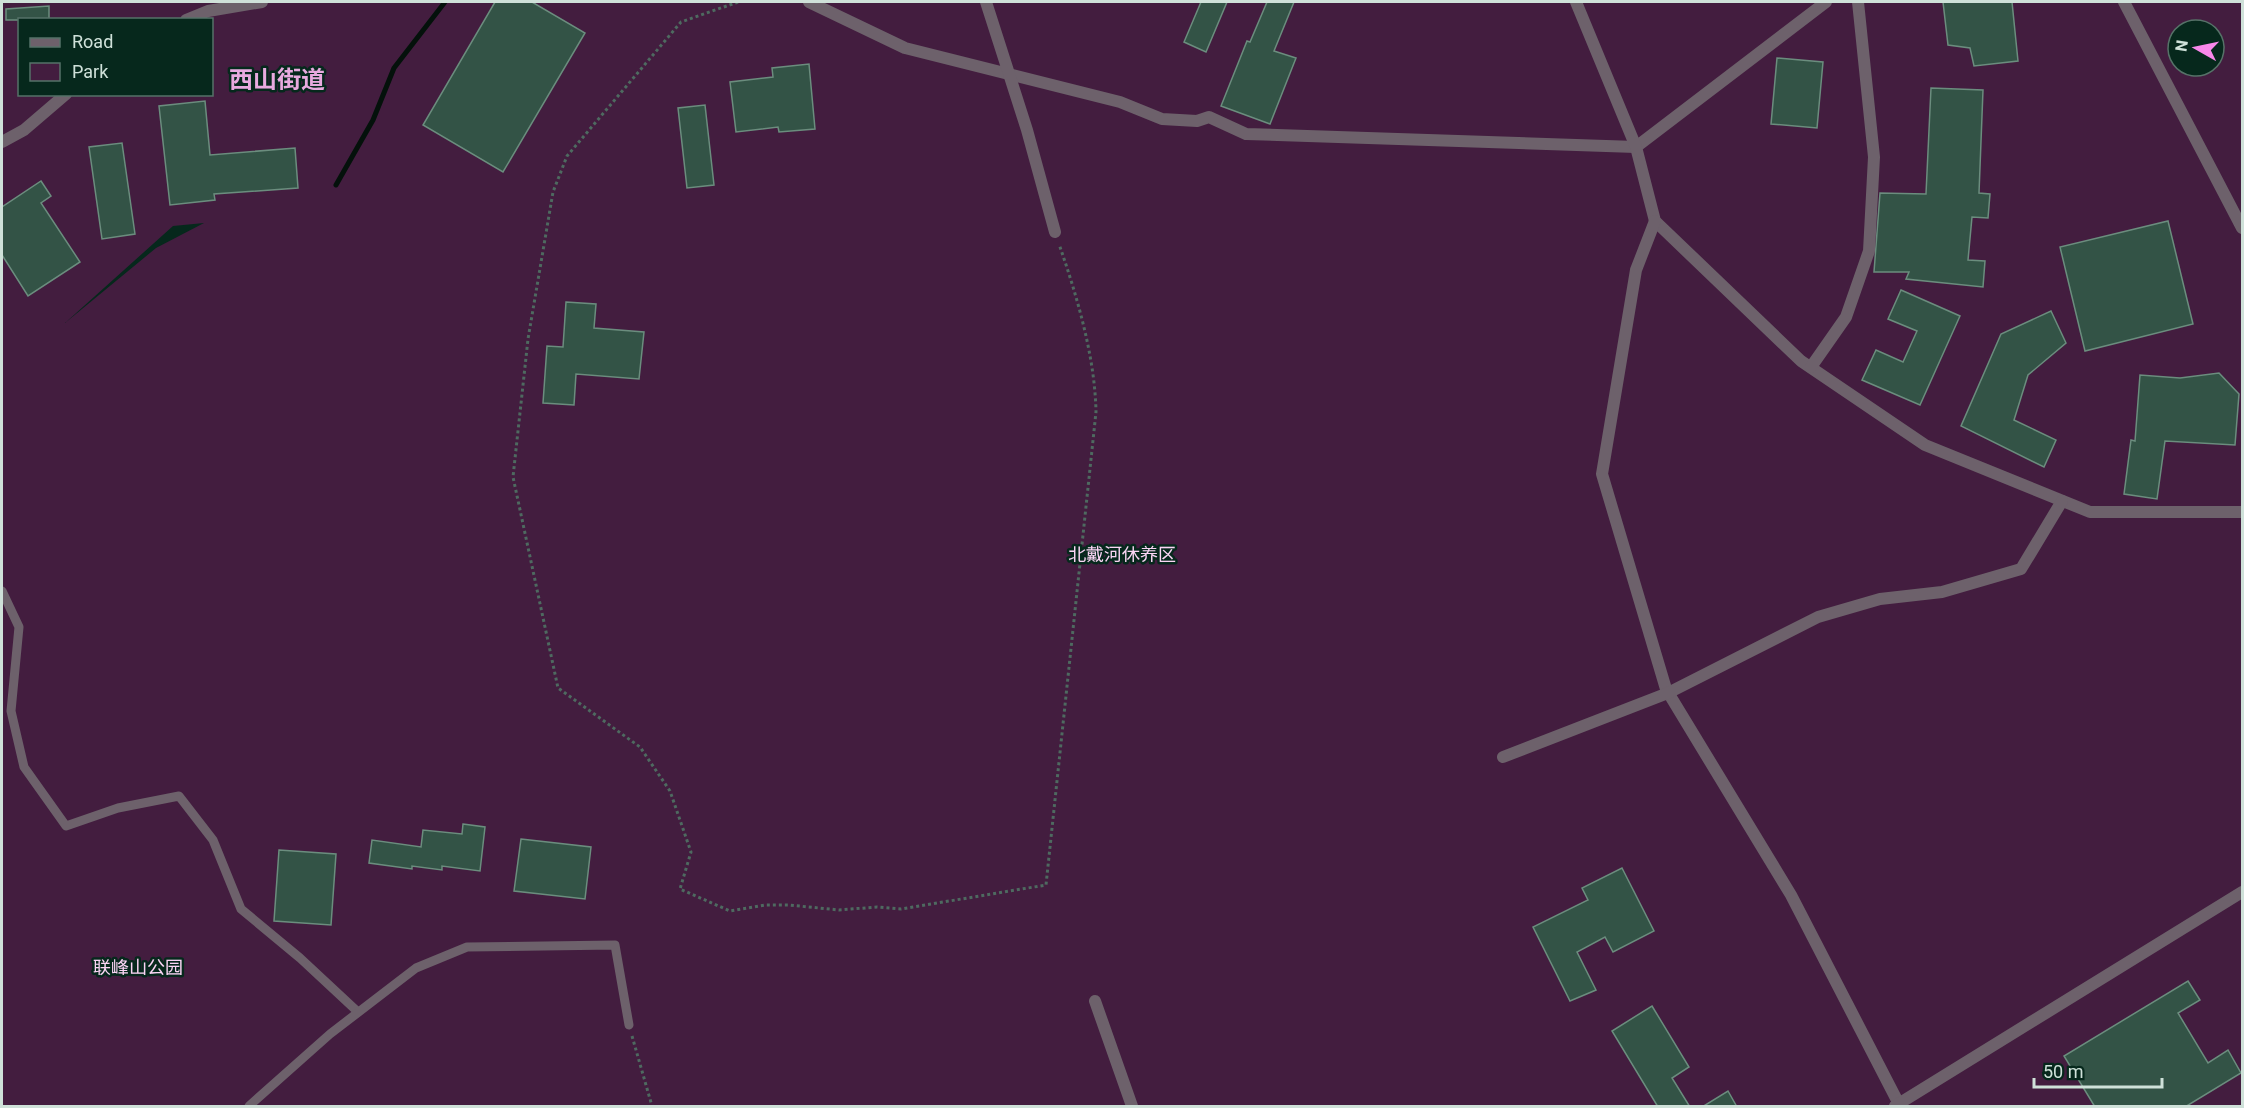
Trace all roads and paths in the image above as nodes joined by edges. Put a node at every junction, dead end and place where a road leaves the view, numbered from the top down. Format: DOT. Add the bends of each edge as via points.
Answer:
graph roads {
  1 [pos="262,2"];
  2 [pos="738,2"];
  3 [pos="808,2"];
  4 [pos="986,2"];
  5 [pos="1576,2"];
  6 [pos="1826,2"];
  7 [pos="1858,2"];
  8 [pos="2124,2"];
  9 [pos="191,18"];
  10 [pos="1009,74"];
  11 [pos="64,96"];
  12 [pos="2,142"];
  13 [pos="1636,147"];
  14 [pos="1655,221"];
  15 [pos="2242,228"];
  16 [pos="1055,232"];
  17 [pos="1811,367"];
  18 [pos="2062,501"];
  19 [pos="2242,512"];
  20 [pos="2,591"];
  21 [pos="1668,693"];
  22 [pos="1503,757"];
  23 [pos="2242,892"];
  24 [pos="1095,1001"];
  25 [pos="358,1012"];
  26 [pos="629,1025"];
  27 [pos="1898,1106"];
  28 [pos="249,1107"];
  29 [pos="652,1107"];
  30 [pos="1132,1107"];
  1 -- 9 [label="street" via="208,11"];
  2 -- 16 [label="path" via="681,22 567,156 554,192 528,339 513,477 558,688 640,747 670,791 691,852 680,889 730,911 777,905 839,910 901,909 1046,885 1096,412 1096,385 1077,295"];
  3 -- 10 [label="street" via="905,48"];
  4 -- 10 [label="street"];
  5 -- 13 [label="street"];
  6 -- 13 [label="street"];
  7 -- 17 [label="street" via="1874,157 1869,251 1846,317"];
  8 -- 15 [label="street"];
  10 -- 13 [label="street" via="1119,102 1162,119 1197,121 1209,117 1246,134"];
  10 -- 16 [label="street"];
  11 -- 12 [label="street" via="24,130"];
  13 -- 14 [label="street"];
  14 -- 17 [label="street"];
  14 -- 21 [label="street" via="1636,270 1602,474"];
  17 -- 18 [label="street" via="1925,445"];
  18 -- 19 [label="street" via="2090,512"];
  18 -- 21 [label="street" via="2021,569 1942,592 1880,599 1818,617"];
  20 -- 25 [label="lane" via="19,627 11,711 24,767 66,826 118,808 179,796 213,840 242,909"];
  21 -- 22 [label="street"];
  21 -- 27 [label="street" via="1791,895"];
  23 -- 27 [label="street"];
  24 -- 30 [label="street"];
  25 -- 26 [label="lane" via="416,968 467,946 615,945"];
  25 -- 28 [label="lane"];
  26 -- 29 [label="path"];
}
